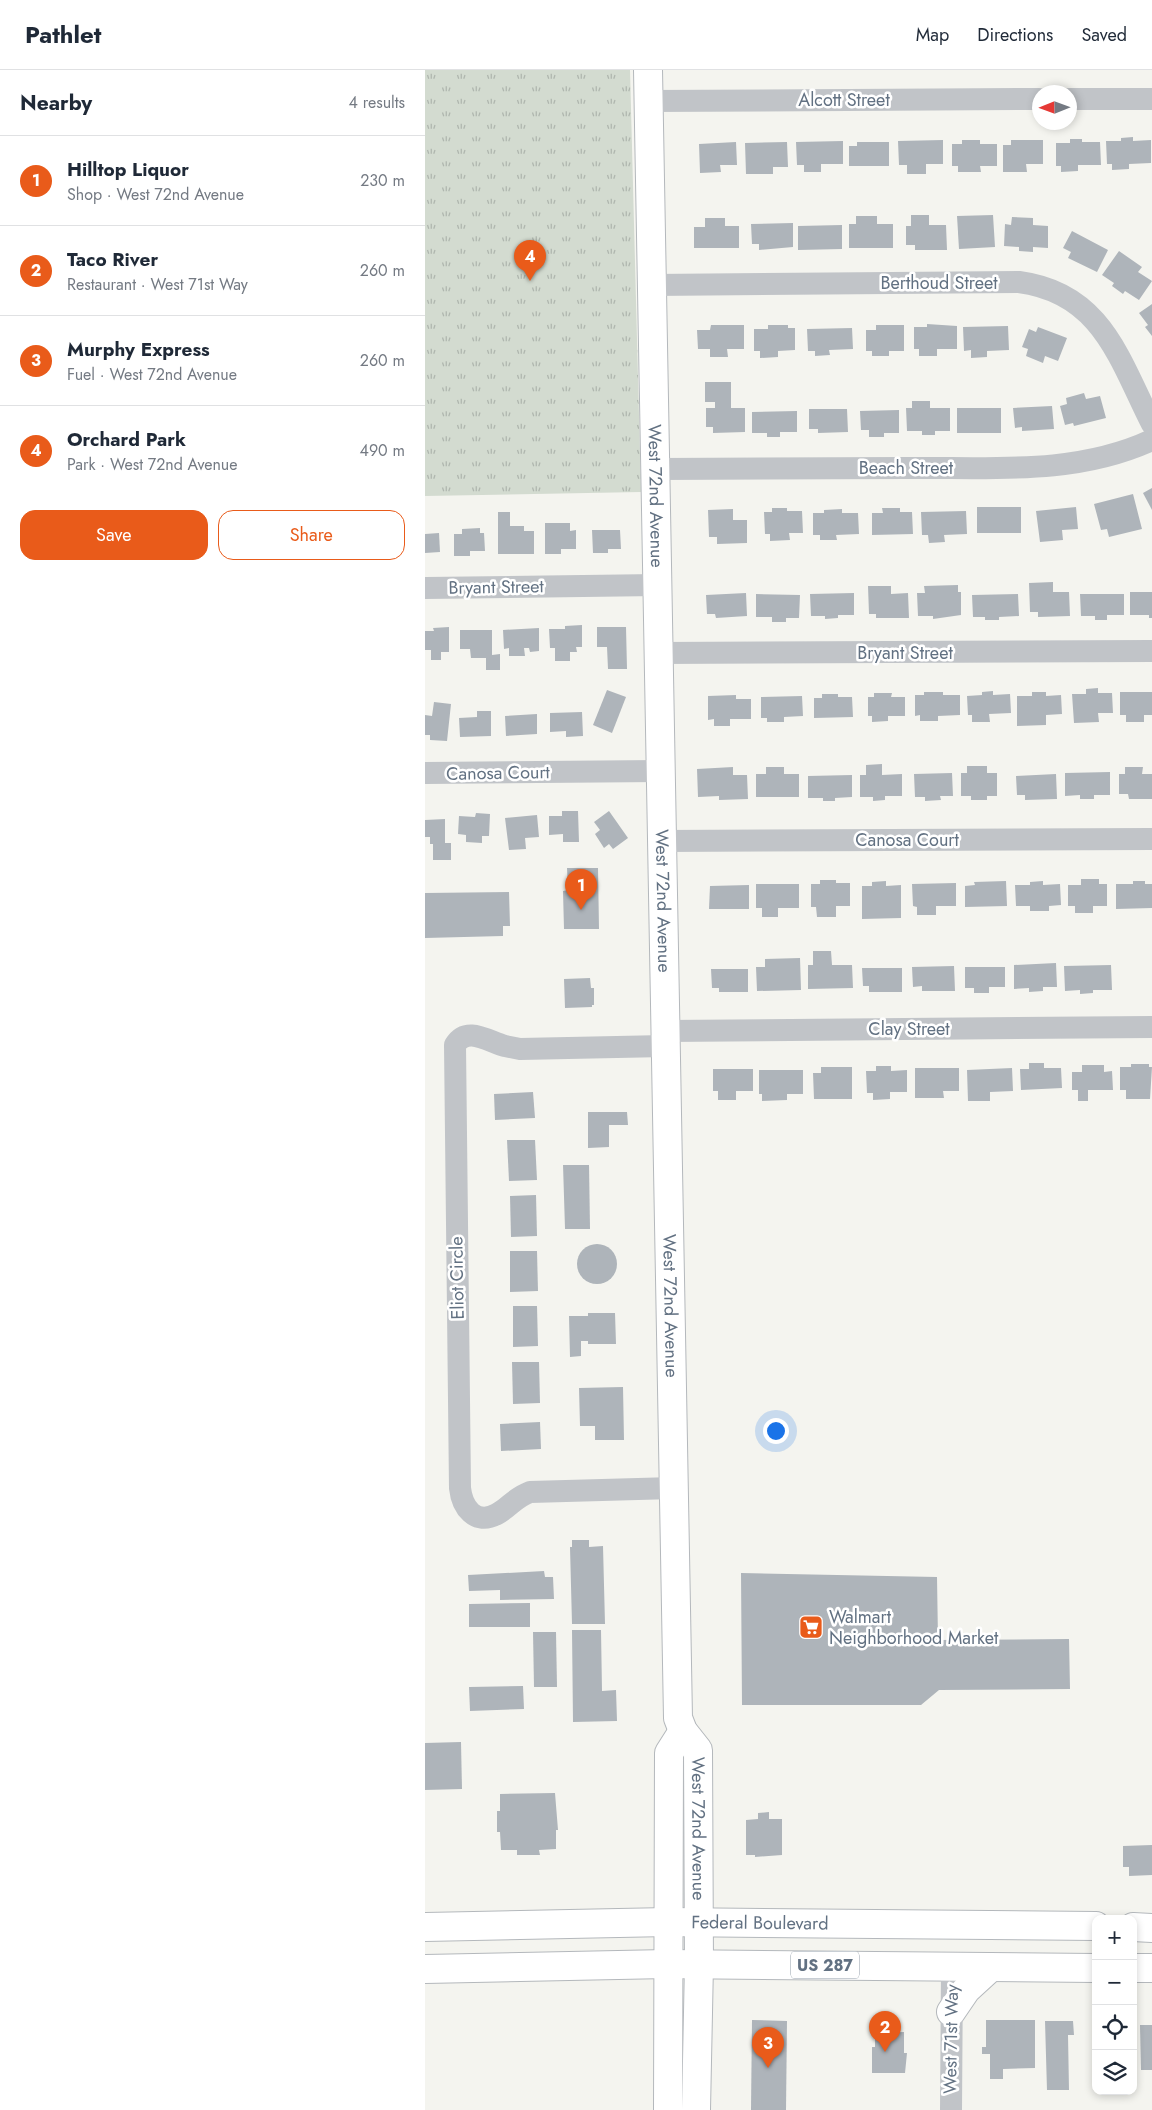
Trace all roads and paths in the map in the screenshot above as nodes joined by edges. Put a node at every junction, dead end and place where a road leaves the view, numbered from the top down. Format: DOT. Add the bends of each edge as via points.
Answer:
graph roads {
  1 [pos="648,70"];
  2 [pos="1032,99"];
  3 [pos="1077,99"];
  4 [pos="1152,99"];
  5 [pos="649,101"];
  6 [pos="652,285"];
  7 [pos="1152,424"];
  8 [pos="1152,440"];
  9 [pos="656,469"];
  10 [pos="658,585"];
  11 [pos="425,588"];
  12 [pos="1152,651"];
  13 [pos="659,653"];
  14 [pos="661,771"];
  15 [pos="425,773"];
  16 [pos="1152,839"];
  17 [pos="662,840"];
  18 [pos="1152,1027"];
  19 [pos="665,1039"];
  20 [pos="674,1488"];
  21 [pos="683,1731"];
  22 [pos="668,1922"];
  23 [pos="699,1922"];
  24 [pos="984,1925"];
  25 [pos="1092,1926"];
  26 [pos="425,1927"];
  27 [pos="1137,1927"];
  28 [pos="1152,1928"];
  29 [pos="667,1964"];
  30 [pos="699,1964"];
  31 [pos="952,1968"];
  32 [pos="991,1968"];
  33 [pos="1092,1968"];
  34 [pos="1137,1968"];
  35 [pos="1152,1968"];
  36 [pos="425,1969"];
  37 [pos="951,2012"];
  38 [pos="667,2110"];
  39 [pos="696,2110"];
  40 [pos="951,2110"];
  1 -- 5 [label="main road, West 72nd Avenue"];
  2 -- 5 [label="street, Alcott Street"];
  3 -- 4 [label="street"];
  5 -- 6 [label="main road, West 72nd Avenue"];
  6 -- 7 [label="street, Berthoud Street" via="1009,282 1038,285 1076,302 1102,329"];
  6 -- 9 [label="main road, West 72nd Avenue"];
  8 -- 9 [label="street, Beach Street" via="1092,461 1029,467"];
  9 -- 10 [label="main road, West 72nd Avenue"];
  10 -- 11 [label="street, Bryant Street"];
  10 -- 13 [label="main road, West 72nd Avenue"];
  12 -- 13 [label="street, Bryant Street"];
  13 -- 14 [label="main road, West 72nd Avenue"];
  14 -- 15 [label="street, Canosa Court"];
  14 -- 17 [label="main road, West 72nd Avenue"];
  16 -- 17 [label="street, Canosa Court"];
  17 -- 19 [label="main road, West 72nd Avenue"];
  18 -- 19 [label="street, Clay Street"];
  19 -- 20 [label="main road, West 72nd Avenue"];
  19 -- 20 [label="street, Eliot Circle" via="520,1049 473,1035 462,1037 455,1045 460,1488 465,1507 484,1517 499,1513 512,1500 530,1492"];
  20 -- 21 [label="main road, West 72nd Avenue" via="678,1718"];
  21 -- 22 [label="main road, West 72nd Avenue" via="669,1753"];
  21 -- 23 [label="main road, West 72nd Avenue" via="697,1750"];
  22 -- 23 [label="main road, Federal Boulevard"];
  22 -- 26 [label="main road, Federal Boulevard"];
  22 -- 29 [label="main road, West 72nd Avenue"];
  23 -- 24 [label="main road, Federal Boulevard"];
  23 -- 30 [label="main road, West 72nd Avenue"];
  24 -- 25 [label="main road, Federal Boulevard"];
  24 -- 31 [label="main road" via="965,1942"];
  27 -- 28 [label="main road"];
  29 -- 30 [label="main road, US 287"];
  29 -- 36 [label="main road, US 287"];
  29 -- 38 [label="main road, West 72nd Avenue"];
  30 -- 31 [label="main road, US 287"];
  30 -- 39 [label="main road, West 72nd Avenue"];
  31 -- 32 [label="main road, US 287"];
  31 -- 37 [label="street, West 71st Way"];
  32 -- 33 [label="main road, US 287"];
  32 -- 37 [label="main road" via="966,1990"];
  34 -- 35 [label="main road"];
  37 -- 40 [label="street, West 71st Way"];
}
